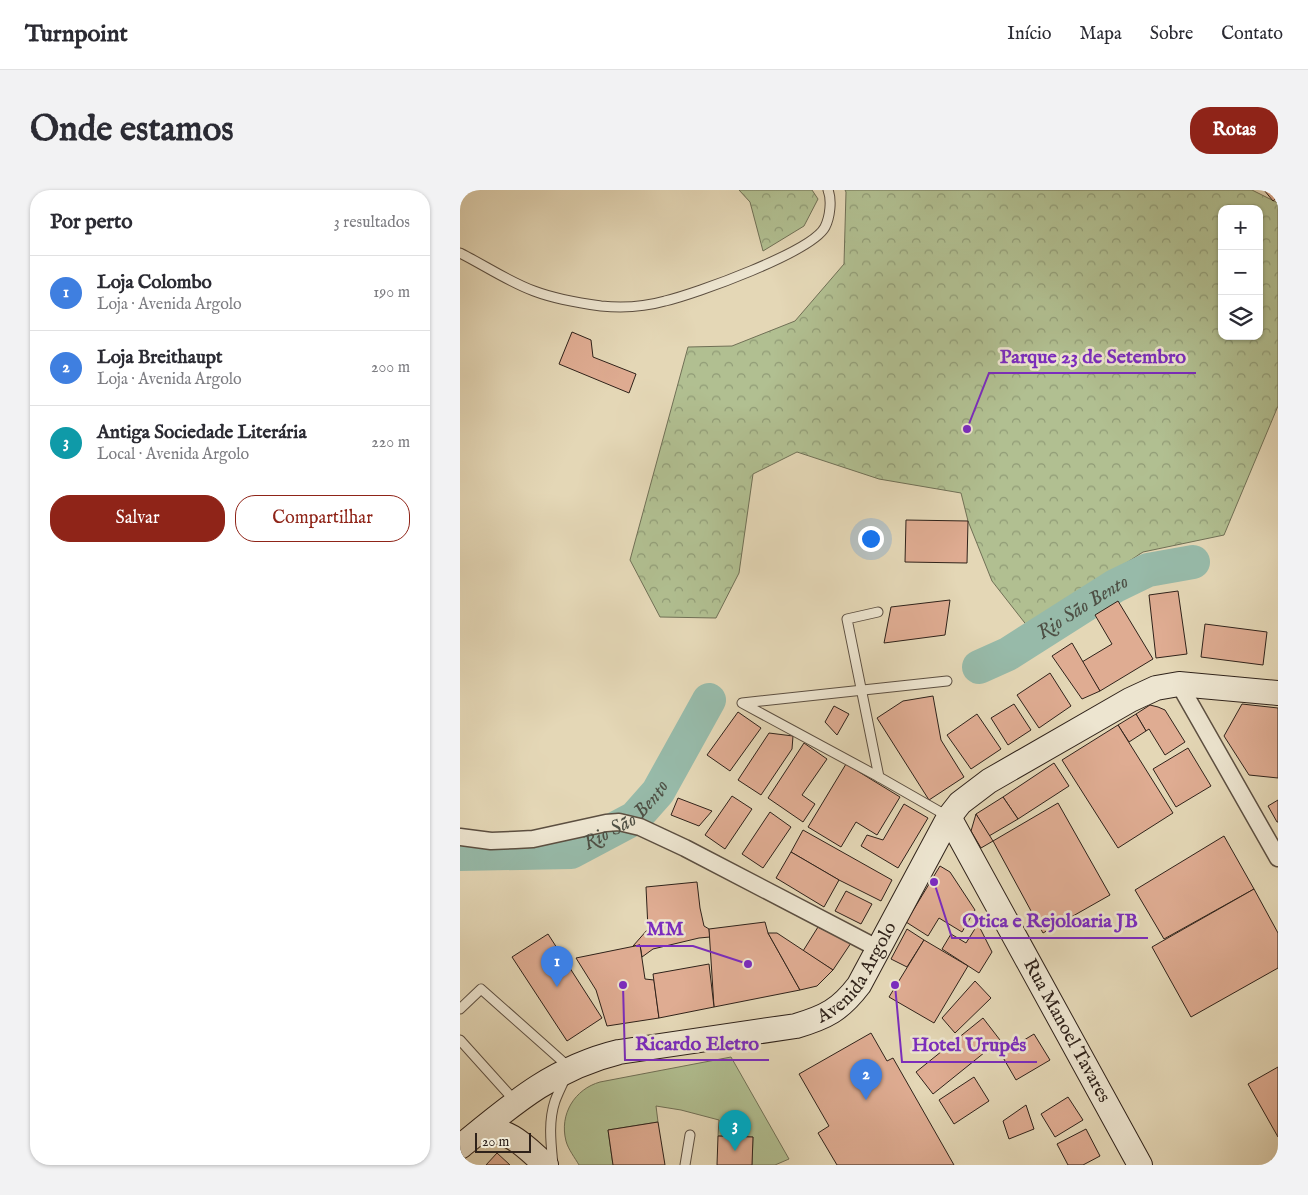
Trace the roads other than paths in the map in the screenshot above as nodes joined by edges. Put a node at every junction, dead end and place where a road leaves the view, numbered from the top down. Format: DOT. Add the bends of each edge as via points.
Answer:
graph roads {
  1 [pos="828,190"];
  2 [pos="460,253"];
  3 [pos="878,612"];
  4 [pos="947,681"];
  5 [pos="1179,684"];
  6 [pos="862,690"];
  7 [pos="1278,693"];
  8 [pos="879,777"];
  9 [pos="949,817"];
  10 [pos="460,837"];
  11 [pos="1278,858"];
  12 [pos="878,950"];
  13 [pos="460,1009"];
  14 [pos="460,1040"];
  15 [pos="570,1068"];
  16 [pos="515,1102"];
  17 [pos="690,1135"];
  18 [pos="467,1137"];
  19 [pos="546,1165"];
  20 [pos="553,1165"];
  21 [pos="685,1165"];
  22 [pos="1140,1165"];
  1 -- 2 [label="lane" via="830,208 825,227 816,237 776,261 664,302 631,307 560,299 533,291"];
  3 -- 6 [label="lane" via="846,620"];
  4 -- 6 [label="lane"];
  5 -- 7 [label="main road, Avenida Argolo"];
  5 -- 9 [label="main road, Avenida Argolo" via="1156,688 1130,700 989,781"];
  5 -- 11 [label="street"];
  6 -- 8 [label="lane"];
  6 -- 8 [label="lane" via="742,703"];
  8 -- 9 [label="lane"];
  9 -- 12 [label="main road, Avenida Argolo"];
  9 -- 22 [label="main road, Rua Manoel Tavares"];
  10 -- 12 [label="street" via="491,841 533,839 619,822 640,827"];
  12 -- 15 [label="main road, Avenida Argolo" via="852,995 820,1019 796,1026 619,1052"];
  13 -- 15 [label="lane" via="481,990"];
  14 -- 16 [label="lane"];
  15 -- 16 [label="main road, Avenida Argolo"];
  15 -- 20 [label="lane" via="554,1102 550,1138"];
  16 -- 18 [label="main road, Avenida Argolo"];
  17 -- 21 [label="lane"];
  18 -- 19 [label="main road" via="493,1130 506,1133"];
}
